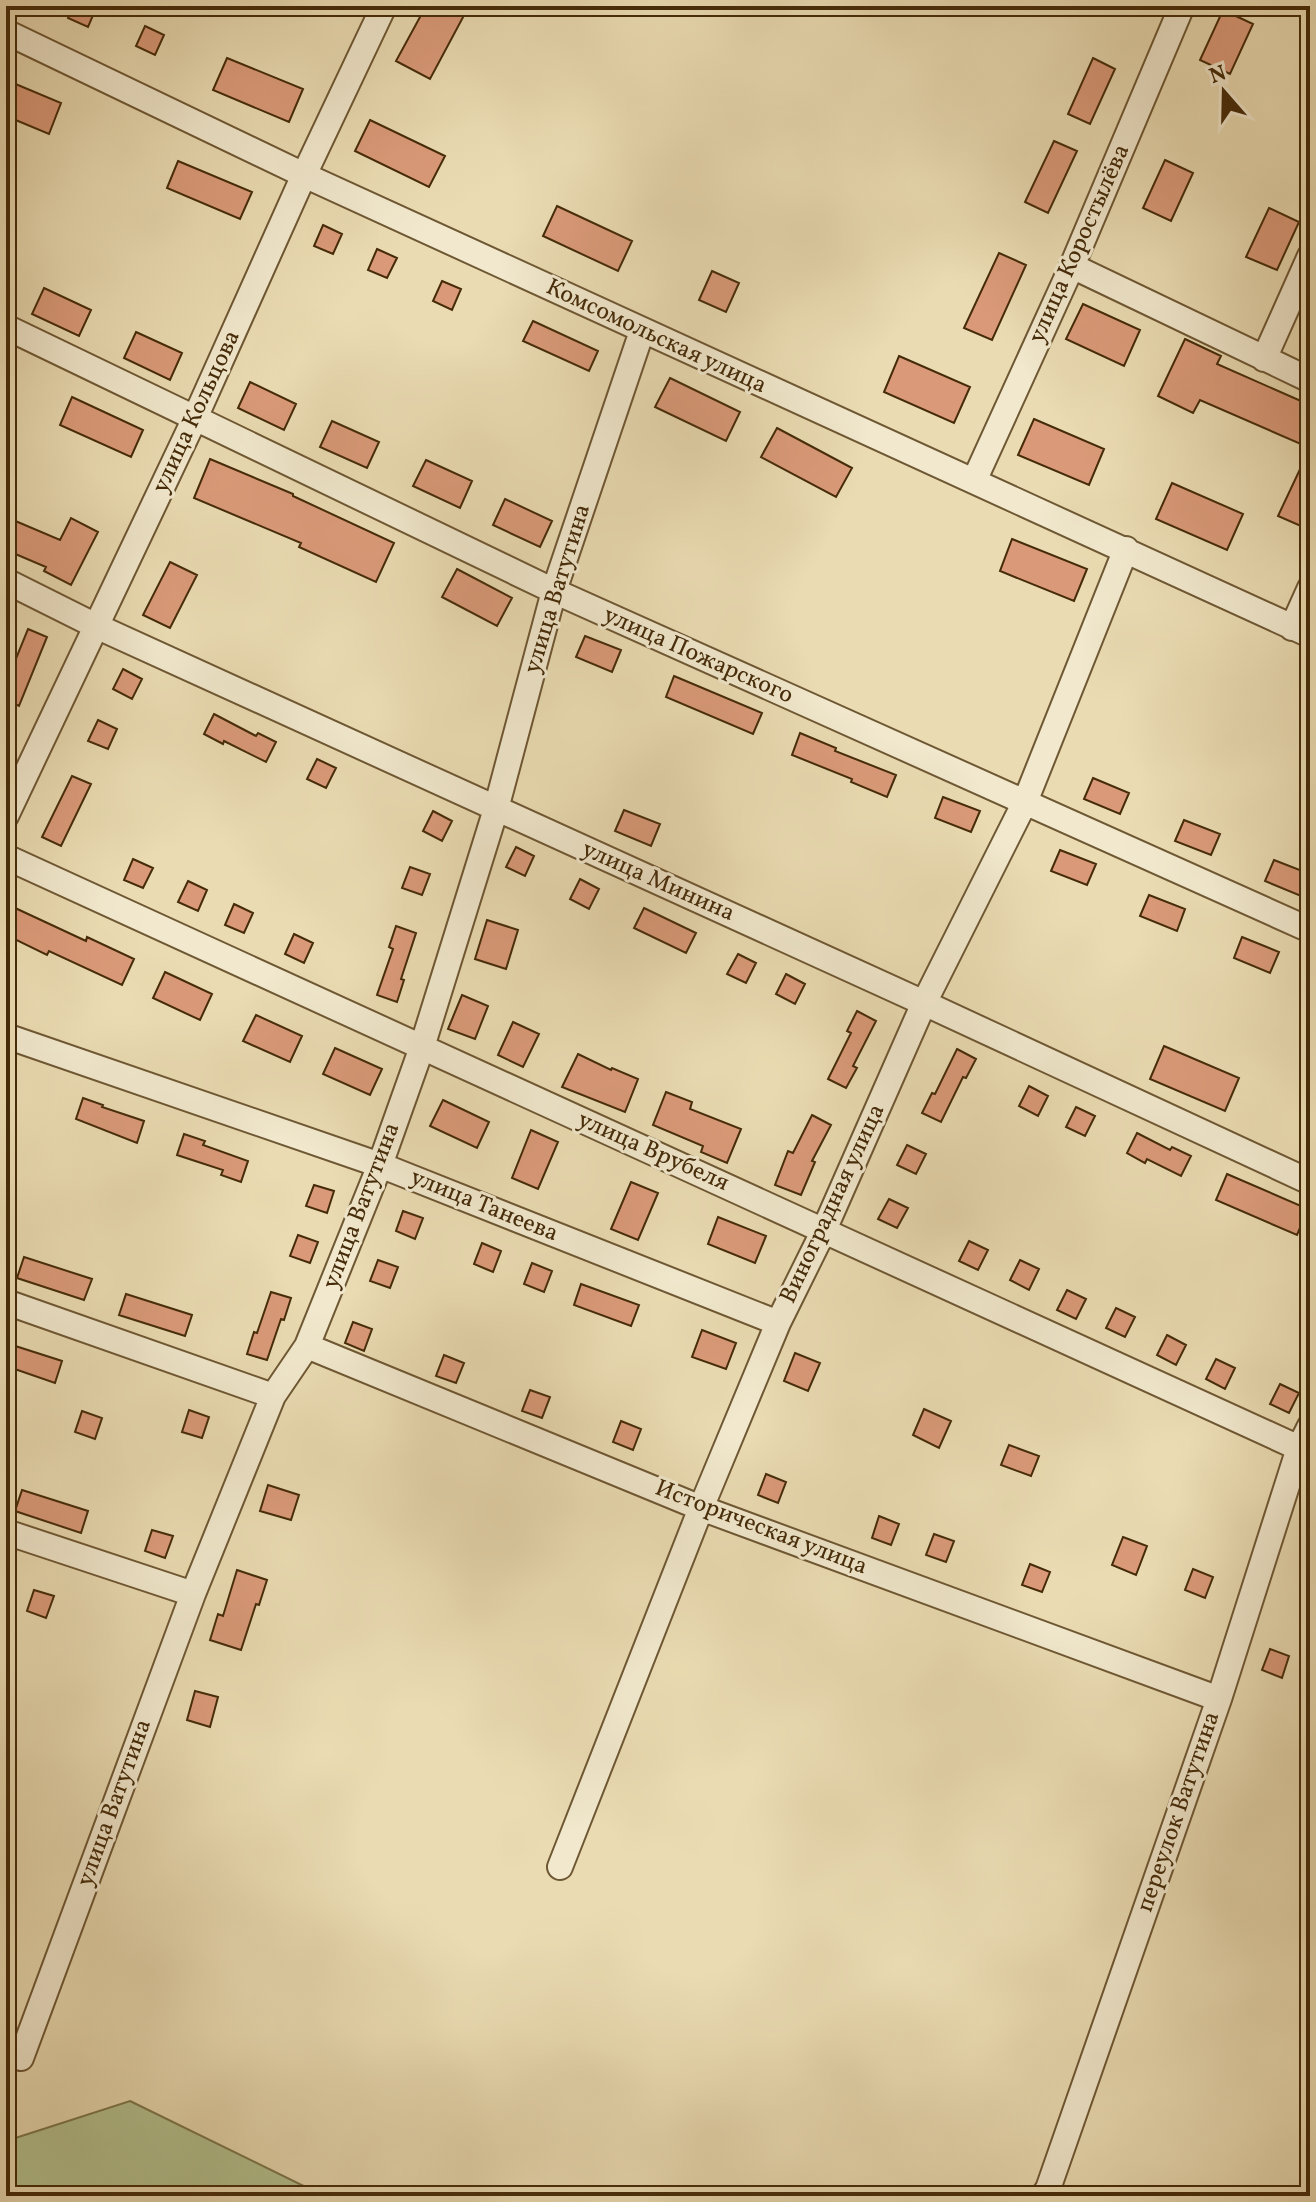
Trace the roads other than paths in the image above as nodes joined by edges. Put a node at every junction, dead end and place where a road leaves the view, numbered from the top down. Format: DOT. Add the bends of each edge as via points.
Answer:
graph roads {
  1 [pos="384,6"];
  2 [pos="1182,6"];
  3 [pos="6,32"];
  4 [pos="304,175"];
  5 [pos="1310,256"];
  6 [pos="1072,266"];
  7 [pos="6,327"];
  8 [pos="642,331"];
  9 [pos="1264,359"];
  10 [pos="1310,380"];
  11 [pos="195,418"];
  12 [pos="974,481"];
  13 [pos="1126,549"];
  14 [pos="6,581"];
  15 [pos="1310,588"];
  16 [pos="554,591"];
  17 [pos="96,626"];
  18 [pos="1301,631"];
  19 [pos="1025,802"];
  20 [pos="496,809"];
  21 [pos="6,816"];
  22 [pos="6,857"];
  23 [pos="1310,930"];
  24 [pos="924,1003"];
  25 [pos="6,1036"];
  26 [pos="422,1047"];
  27 [pos="380,1165"];
  28 [pos="1310,1182"];
  29 [pos="824,1230"];
  30 [pos="6,1302"];
  31 [pos="778,1323"];
  32 [pos="307,1346"];
  33 [pos="273,1396"];
  34 [pos="1304,1437"];
  35 [pos="701,1508"];
  36 [pos="6,1532"];
  37 [pos="193,1594"];
  38 [pos="1219,1699"];
  39 [pos="560,1867"];
  40 [pos="21,2058"];
  41 [pos="1047,2194"];
  1 -- 4 [label="street, улица Кольцова"];
  2 -- 6 [label="street, улица Коростылёва"];
  3 -- 4 [label="street, Комсомольская улица"];
  4 -- 8 [label="street, Комсомольская улица"];
  4 -- 11 [label="street, улица Кольцова"];
  5 -- 9 [label="street"];
  6 -- 9 [label="street"];
  6 -- 12 [label="street, улица Коростылёва"];
  7 -- 11 [label="street, улица Пожарского"];
  8 -- 12 [label="street, Комсомольская улица"];
  8 -- 16 [label="street, улица Ватутина"];
  9 -- 10 [label="street"];
  11 -- 16 [label="street, улица Пожарского"];
  11 -- 17 [label="street, улица Кольцова"];
  12 -- 13 [label="street, Комсомольская улица"];
  13 -- 18 [label="street, Комсомольская улица"];
  13 -- 19 [label="street, Виноградная улица"];
  14 -- 17 [label="street, улица Минина"];
  15 -- 18 [label="street"];
  16 -- 19 [label="street, улица Пожарского"];
  16 -- 20 [label="street, улица Ватутина"];
  17 -- 20 [label="street, улица Минина"];
  17 -- 21 [label="street, улица Кольцова"];
  19 -- 23 [label="street, улица Пожарского"];
  19 -- 24 [label="street, Виноградная улица"];
  20 -- 24 [label="street, улица Минина"];
  20 -- 26 [label="street, улица Ватутина"];
  22 -- 26 [label="street, улица Врубеля"];
  24 -- 28 [label="street, улица Минина"];
  24 -- 29 [label="street, Виноградная улица"];
  25 -- 27 [label="street, улица Танеева"];
  26 -- 27 [label="street, улица Ватутина"];
  26 -- 29 [label="street, улица Врубеля"];
  27 -- 31 [label="street, улица Танеева"];
  27 -- 32 [label="street, улица Ватутина"];
  29 -- 31 [label="street, Виноградная улица"];
  29 -- 34 [label="street, улица Врубеля"];
  30 -- 33 [label="street"];
  31 -- 35 [label="street, Виноградная улица"];
  32 -- 33 [label="street, улица Ватутина"];
  32 -- 35 [label="street, Историческая улица"];
  33 -- 37 [label="street, улица Ватутина"];
  34 -- 38 [label="street, переулок Ватутина"];
  35 -- 38 [label="street, Историческая улица"];
  35 -- 39 [label="street, Виноградная улица"];
  36 -- 37 [label="street"];
  37 -- 40 [label="street, улица Ватутина"];
  38 -- 41 [label="street, переулок Ватутина"];
}
